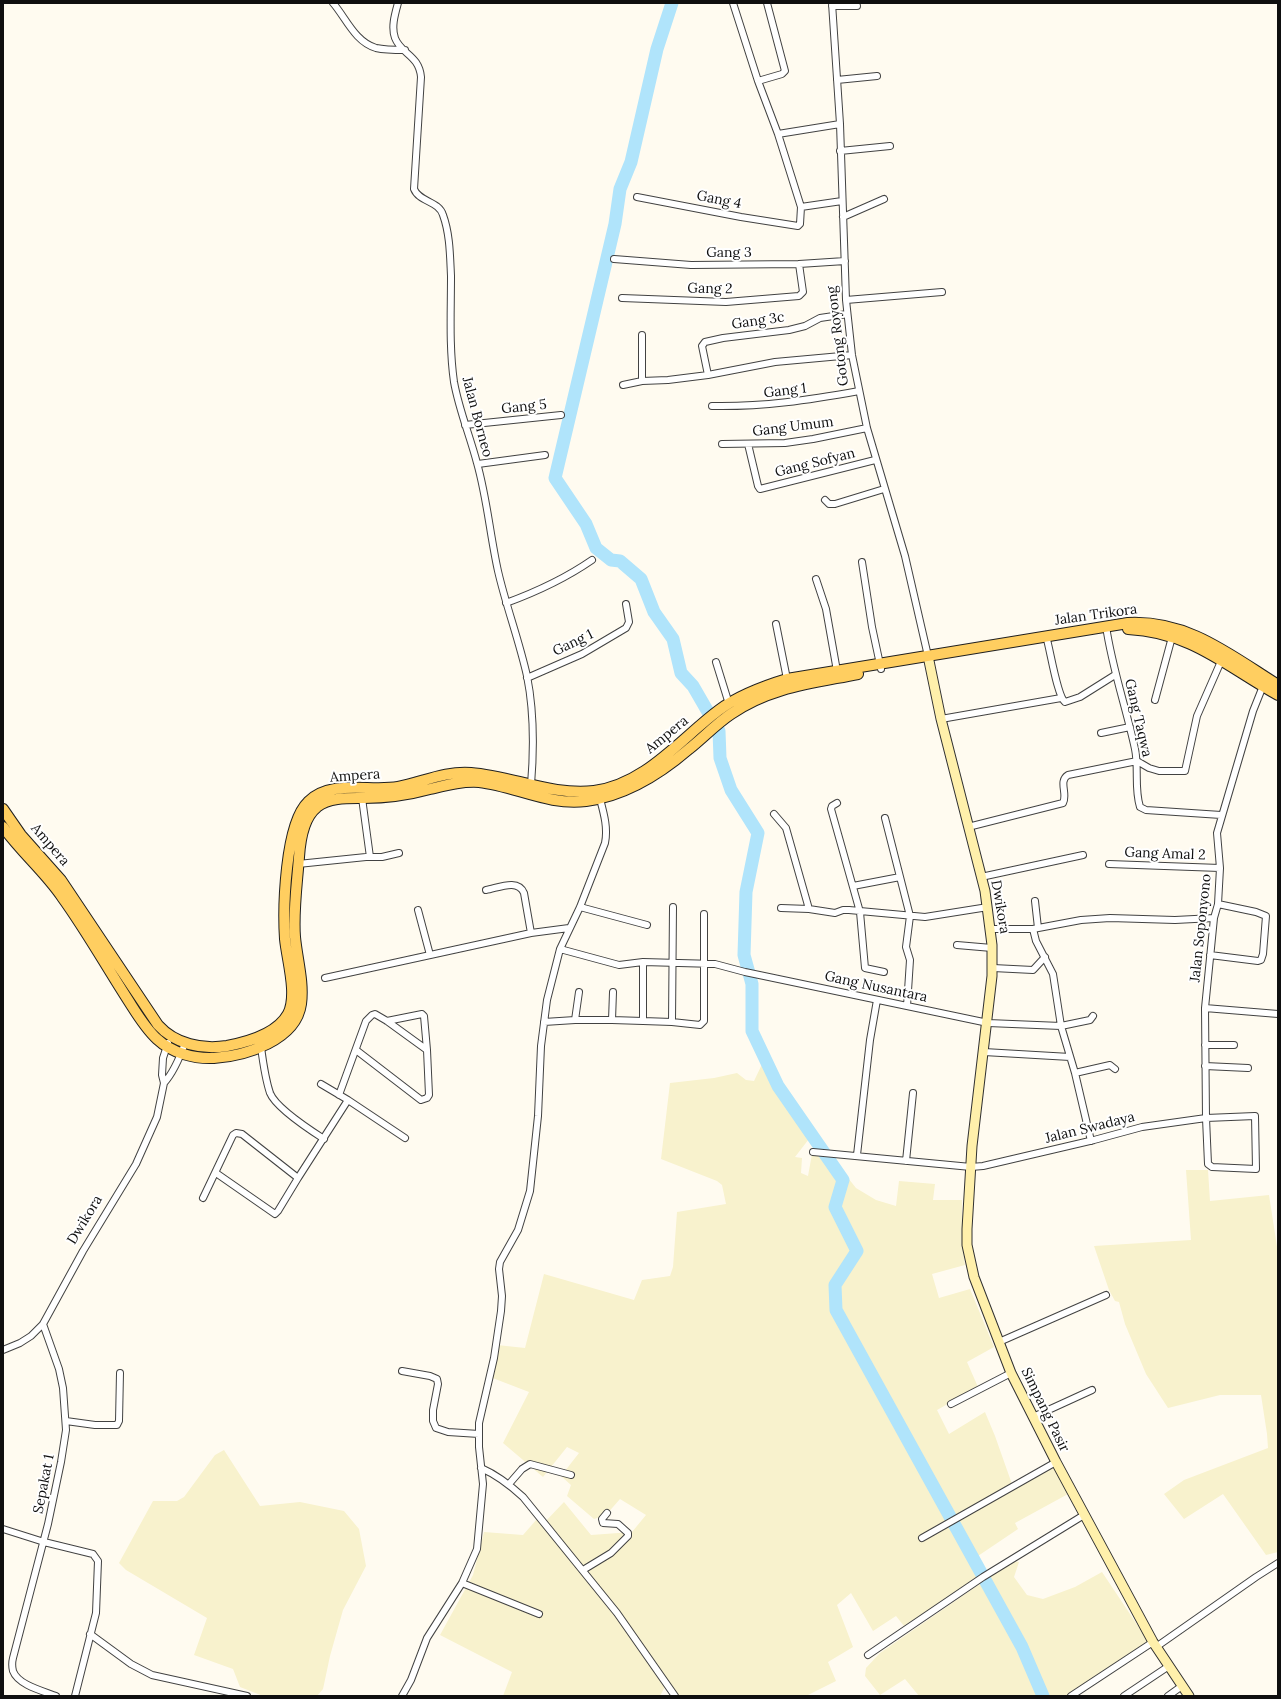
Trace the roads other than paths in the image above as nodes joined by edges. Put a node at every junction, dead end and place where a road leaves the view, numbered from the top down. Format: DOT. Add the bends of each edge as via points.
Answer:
graph roads {
  1 [pos="333,3"];
  2 [pos="398,3"];
  3 [pos="733,3"];
  4 [pos="767,3"];
  5 [pos="832,5"];
  6 [pos="857,6"];
  7 [pos="405,50"];
  8 [pos="877,76"];
  9 [pos="837,80"];
  10 [pos="758,81"];
  11 [pos="840,124"];
  12 [pos="778,134"];
  13 [pos="890,146"];
  14 [pos="840,151"];
  15 [pos="637,197"];
  16 [pos="884,199"];
  17 [pos="842,201"];
  18 [pos="801,207"];
  19 [pos="843,217"];
  20 [pos="614,259"];
  21 [pos="844,261"];
  22 [pos="799,264"];
  23 [pos="942,292"];
  24 [pos="622,298"];
  25 [pos="846,300"];
  26 [pos="847,314"];
  27 [pos="642,335"];
  28 [pos="852,355"];
  29 [pos="708,375"];
  30 [pos="642,381"];
  31 [pos="623,385"];
  32 [pos="859,391"];
  33 [pos="712,406"];
  34 [pos="561,415"];
  35 [pos="465,425"];
  36 [pos="867,428"];
  37 [pos="722,444"];
  38 [pos="748,444"];
  39 [pos="545,455"];
  40 [pos="875,460"];
  41 [pos="478,464"];
  42 [pos="884,488"];
  43 [pos="825,500"];
  44 [pos="592,560"];
  45 [pos="862,562"];
  46 [pos="816,579"];
  47 [pos="506,603"];
  48 [pos="626,604"];
  49 [pos="776,624"];
  50 [pos="1107,628"];
  51 [pos="1172,637"];
  52 [pos="1047,639"];
  53 [pos="928,658"];
  54 [pos="1222,660"];
  55 [pos="716,662"];
  56 [pos="880,667"];
  57 [pos="837,671"];
  58 [pos="1115,675"];
  59 [pos="527,678"];
  60 [pos="787,678"];
  61 [pos="1278,685"];
  62 [pos="1263,686"];
  63 [pos="1278,695"];
  64 [pos="1061,698"];
  65 [pos="1155,700"];
  66 [pos="729,704"];
  67 [pos="722,714"];
  68 [pos="941,718"];
  69 [pos="1130,727"];
  70 [pos="703,730"];
  71 [pos="1101,733"];
  72 [pos="1138,761"];
  73 [pos="531,785"];
  74 [pos="583,791"];
  75 [pos="362,798"];
  76 [pos="600,799"];
  77 [pos="582,802"];
  78 [pos="837,803"];
  79 [pos="3,809"];
  80 [pos="774,814"];
  81 [pos="1221,815"];
  82 [pos="885,818"];
  83 [pos="3,827"];
  84 [pos="968,827"];
  85 [pos="399,853"];
  86 [pos="1083,855"];
  87 [pos="370,857"];
  88 [pos="298,864"];
  89 [pos="1109,864"];
  90 [pos="1220,868"];
  91 [pos="900,877"];
  92 [pos="981,877"];
  93 [pos="853,886"];
  94 [pos="486,890"];
  95 [pos="1035,901"];
  96 [pos="1218,904"];
  97 [pos="580,907"];
  98 [pos="673,907"];
  99 [pos="988,907"];
  100 [pos="781,908"];
  101 [pos="809,909"];
  102 [pos="418,910"];
  103 [pos="860,912"];
  104 [pos="704,914"];
  105 [pos="910,916"];
  106 [pos="1214,918"];
  107 [pos="647,925"];
  108 [pos="569,928"];
  109 [pos="1035,928"];
  110 [pos="991,929"];
  111 [pos="531,932"];
  112 [pos="957,945"];
  113 [pos="992,948"];
  114 [pos="560,949"];
  115 [pos="430,954"];
  116 [pos="1210,955"];
  117 [pos="1044,957"];
  118 [pos="643,962"];
  119 [pos="673,963"];
  120 [pos="705,964"];
  121 [pos="993,968"];
  122 [pos="884,972"];
  123 [pos="325,978"];
  124 [pos="579,992"];
  125 [pos="613,992"];
  126 [pos="877,1000"];
  127 [pos="907,1006"];
  128 [pos="1205,1008"];
  129 [pos="1278,1014"];
  130 [pos="1093,1016"];
  131 [pos="575,1020"];
  132 [pos="612,1020"];
  133 [pos="387,1021"];
  134 [pos="643,1021"];
  135 [pos="544,1022"];
  136 [pos="672,1022"];
  137 [pos="988,1023"];
  138 [pos="1062,1026"];
  139 [pos="169,1042"];
  140 [pos="184,1043"];
  141 [pos="1234,1045"];
  142 [pos="1206,1046"];
  143 [pos="261,1047"];
  144 [pos="356,1050"];
  145 [pos="426,1050"];
  146 [pos="984,1052"];
  147 [pos="181,1054"];
  148 [pos="1070,1057"];
  149 [pos="1205,1066"];
  150 [pos="1248,1068"];
  151 [pos="1115,1069"];
  152 [pos="1075,1073"];
  153 [pos="164,1083"];
  154 [pos="321,1084"];
  155 [pos="913,1093"];
  156 [pos="339,1095"];
  157 [pos="348,1100"];
  158 [pos="1206,1118"];
  159 [pos="404,1138"];
  160 [pos="324,1139"];
  161 [pos="1091,1141"];
  162 [pos="813,1152"];
  163 [pos="857,1155"];
  164 [pos="906,1161"];
  165 [pos="971,1167"];
  166 [pos="216,1173"];
  167 [pos="298,1178"];
  168 [pos="203,1198"];
  169 [pos="1106,1296"];
  170 [pos="43,1324"];
  171 [pos="999,1342"];
  172 [pos="3,1350"];
  173 [pos="402,1370"];
  174 [pos="120,1372"];
  175 [pos="1011,1373"];
  176 [pos="1092,1390"];
  177 [pos="951,1404"];
  178 [pos="1033,1417"];
  179 [pos="66,1421"];
  180 [pos="479,1434"];
  181 [pos="1056,1462"];
  182 [pos="481,1468"];
  183 [pos="571,1475"];
  184 [pos="509,1484"];
  185 [pos="607,1513"];
  186 [pos="1084,1515"];
  187 [pos="3,1529"];
  188 [pos="922,1538"];
  189 [pos="44,1542"];
  190 [pos="1278,1563"];
  191 [pos="583,1570"];
  192 [pos="462,1583"];
  193 [pos="539,1614"];
  194 [pos="90,1634"];
  195 [pos="1155,1644"];
  196 [pos="868,1655"];
  197 [pos="1169,1666"];
  198 [pos="1182,1686"];
  199 [pos="407,1693"];
  200 [pos="56,1696"];
  201 [pos="75,1696"];
  202 [pos="246,1696"];
  203 [pos="402,1696"];
  204 [pos="675,1696"];
  205 [pos="1071,1696"];
  206 [pos="1124,1696"];
  207 [pos="1168,1696"];
  208 [pos="1189,1696"];
  1 -- 7 [label="street" via="355,34 366,43 376,48"];
  2 -- 7 [label="street, Jalan Borneo" via="394,32 398,44"];
  3 -- 10 [label="street"];
  4 -- 10 [label="street" via="785,71"];
  5 -- 6 [label="street"];
  5 -- 9 [label="street, Gotong Royong"];
  7 -- 35 [label="street, Jalan Borneo" via="418,64 421,77 414,188 422,198 443,213 448,233 451,355"];
  8 -- 9 [label="street"];
  9 -- 11 [label="street, Gotong Royong"];
  10 -- 12 [label="street"];
  11 -- 12 [label="street"];
  11 -- 14 [label="street, Gotong Royong"];
  12 -- 18 [label="street"];
  13 -- 14 [label="street"];
  14 -- 17 [label="street, Gotong Royong"];
  15 -- 18 [label="street, Gang 4" via="798,226 801,223"];
  16 -- 19 [label="street"];
  17 -- 18 [label="street"];
  17 -- 19 [label="street, Gotong Royong"];
  19 -- 21 [label="street, Gotong Royong"];
  20 -- 22 [label="street, Gang 3" via="691,265"];
  21 -- 22 [label="street, Gang 3"];
  21 -- 25 [label="street, Gotong Royong"];
  22 -- 24 [label="street, Gang 2" via="803,292 801,296 726,302"];
  23 -- 25 [label="street"];
  25 -- 26 [label="street, Gotong Royong"];
  26 -- 28 [label="street, Gotong Royong"];
  26 -- 29 [label="street, Gang 3c" via="820,318 805,326 788,330 705,342 702,346"];
  27 -- 30 [label="street"];
  28 -- 29 [label="street" via="775,362"];
  28 -- 32 [label="street, Gotong Royong"];
  29 -- 30 [label="street"];
  30 -- 31 [label="street"];
  32 -- 33 [label="street, Gang 1" via="769,405"];
  32 -- 36 [label="street, Gotong Royong"];
  34 -- 35 [label="street, Gang 5"];
  35 -- 41 [label="street, Jalan Borneo"];
  36 -- 38 [label="street, Gang Umum" via="785,443"];
  36 -- 40 [label="street, Gotong Royong"];
  37 -- 38 [label="street, Gang Umum"];
  38 -- 40 [label="street, Gang Sofyan" via="760,489"];
  39 -- 41 [label="street"];
  40 -- 42 [label="street, Gotong Royong"];
  41 -- 47 [label="street, Jalan Borneo"];
  42 -- 43 [label="street" via="835,504 829,504"];
  42 -- 53 [label="street, Gotong Royong" via="910,575"];
  44 -- 47 [label="street" via="531,594"];
  45 -- 56 [label="street"];
  46 -- 57 [label="street" via="826,609"];
  47 -- 59 [label="street, Jalan Borneo"];
  48 -- 59 [label="street, Gang 1" via="629,622 626,628 582,654"];
  49 -- 60 [label="street"];
  50 -- 51 [label="main road, Jalan Trikora" via="1142,629"];
  50 -- 52 [label="main road, Jalan Trikora"];
  50 -- 58 [label="street, Gang Taqwa"];
  50 -- 61 [label="main road, Jalan Trikora" via="1142,622 1181,629 1235,657"];
  51 -- 54 [label="main road, Jalan Trikora" via="1193,644"];
  51 -- 65 [label="street"];
  52 -- 53 [label="main road, Jalan Trikora"];
  52 -- 64 [label="street"];
  53 -- 56 [label="main road, Ampera"];
  53 -- 68 [label="street, Dwikora"];
  54 -- 62 [label="main road, Jalan Trikora"];
  54 -- 72 [label="street" via="1197,716 1185,771 1158,771"];
  55 -- 66 [label="street"];
  56 -- 57 [label="main road, Ampera"];
  56 -- 67 [label="main road, Ampera" via="778,690"];
  57 -- 60 [label="main road, Ampera"];
  58 -- 64 [label="street" via="1080,697 1068,702"];
  58 -- 69 [label="street, Gang Taqwa"];
  59 -- 73 [label="street, Jalan Borneo" via="533,731"];
  60 -- 66 [label="main road, Ampera"];
  62 -- 63 [label="main road, Jalan Trikora"];
  62 -- 81 [label="street, Jalan Soponyono"];
  64 -- 68 [label="street"];
  66 -- 67 [label="main road, Ampera"];
  67 -- 70 [label="main road, Ampera"];
  68 -- 84 [label="street, Dwikora"];
  69 -- 71 [label="street"];
  69 -- 72 [label="street, Gang Taqwa"];
  70 -- 74 [label="main road, Ampera" via="641,773 607,787"];
  70 -- 76 [label="main road, Ampera" via="676,760 655,775"];
  72 -- 81 [label="street, Gang Taqwa" via="1138,794 1140,806 1144,809"];
  72 -- 84 [label="street" via="1068,775 1063,781 1063,803"];
  73 -- 74 [label="main road, Ampera"];
  73 -- 140 [label="main road, Ampera" via="479,774 458,773 444,774 397,787 342,788 312,797 297,818 288,858 285,920 292,995 286,1017 274,1028 244,1042 218,1047"];
  74 -- 77 [label="main road"];
  75 -- 77 [label="main road, Ampera" via="400,796 451,784 481,782 557,801"];
  75 -- 87 [label="street"];
  75 -- 88 [label="main road, Ampera" via="327,801 316,807 307,820"];
  76 -- 77 [label="main road, Ampera"];
  76 -- 97 [label="street" via="607,834"];
  78 -- 93 [label="street" via="831,809"];
  79 -- 139 [label="main road, Ampera" via="21,835 61,880"];
  80 -- 101 [label="street" via="786,828"];
  81 -- 90 [label="street, Jalan Soponyono" via="1217,833"];
  82 -- 91 [label="street"];
  83 -- 139 [label="main road, Ampera" via="46,875 78,920 141,1021 157,1040"];
  84 -- 92 [label="street, Dwikora"];
  85 -- 87 [label="street"];
  86 -- 92 [label="street"];
  87 -- 88 [label="street"];
  88 -- 143 [label="main road, Ampera" via="294,914 302,990 300,1008 297,1018 283,1034"];
  89 -- 90 [label="street, Gang Amal 2"];
  90 -- 96 [label="street, Jalan Soponyono"];
  91 -- 93 [label="street"];
  91 -- 105 [label="street"];
  92 -- 99 [label="street, Dwikora"];
  93 -- 103 [label="street"];
  94 -- 111 [label="street" via="511,884 521,888"];
  95 -- 109 [label="street"];
  96 -- 106 [label="street, Jalan Soponyono"];
  96 -- 116 [label="street" via="1266,916 1263,954 1258,961"];
  97 -- 107 [label="street"];
  97 -- 108 [label="street"];
  98 -- 119 [label="street"];
  99 -- 105 [label="street" via="925,917"];
  99 -- 110 [label="street, Dwikora"];
  100 -- 101 [label="street"];
  101 -- 103 [label="street" via="835,913 843,910"];
  102 -- 115 [label="street"];
  103 -- 105 [label="street"];
  103 -- 122 [label="street" via="865,968"];
  104 -- 120 [label="street"];
  105 -- 127 [label="street" via="906,947 910,960"];
  106 -- 109 [label="street" via="1110,918"];
  106 -- 116 [label="street, Jalan Soponyono"];
  108 -- 111 [label="street"];
  108 -- 114 [label="street"];
  109 -- 110 [label="street"];
  109 -- 117 [label="street" via="1036,941"];
  110 -- 113 [label="street, Dwikora"];
  111 -- 115 [label="street"];
  112 -- 113 [label="street"];
  113 -- 121 [label="street, Dwikora"];
  114 -- 118 [label="street, Gang Nusantara" via="619,965"];
  114 -- 135 [label="street"];
  115 -- 123 [label="street"];
  116 -- 128 [label="street, Jalan Soponyono"];
  117 -- 121 [label="street" via="1033,970"];
  117 -- 138 [label="street" via="1052,974"];
  118 -- 119 [label="street, Gang Nusantara"];
  118 -- 134 [label="street"];
  119 -- 120 [label="street, Gang Nusantara"];
  119 -- 136 [label="street"];
  120 -- 126 [label="street, Gang Nusantara" via="720,964"];
  120 -- 136 [label="street" via="703,1024"];
  121 -- 137 [label="street, Dwikora"];
  124 -- 131 [label="street"];
  125 -- 132 [label="street"];
  126 -- 127 [label="street, Gang Nusantara"];
  126 -- 163 [label="street"];
  127 -- 137 [label="street, Gang Nusantara"];
  128 -- 129 [label="street"];
  128 -- 142 [label="street, Jalan Soponyono"];
  130 -- 138 [label="street, Gang Nusantara" via="1090,1020"];
  131 -- 132 [label="street"];
  131 -- 135 [label="street"];
  132 -- 134 [label="street"];
  133 -- 144 [label="street" via="375,1014 372,1015 366,1021"];
  133 -- 145 [label="street"];
  133 -- 145 [label="street" via="422,1014"];
  134 -- 136 [label="street"];
  135 -- 180 [label="street" via="530,1191 518,1230 500,1262 501,1311"];
  137 -- 138 [label="street, Gang Nusantara"];
  137 -- 146 [label="street, Dwikora"];
  138 -- 148 [label="street"];
  139 -- 140 [label="main road, Ampera"];
  139 -- 147 [label="main road, Ampera"];
  139 -- 153 [label="street, Dwikora" via="163,1058"];
  140 -- 147 [label="street, Dwikora"];
  141 -- 142 [label="street"];
  142 -- 149 [label="street, Jalan Soponyono"];
  143 -- 147 [label="main road, Ampera" via="214,1058"];
  143 -- 160 [label="street" via="264,1072 272,1098"];
  144 -- 145 [label="street" via="421,1100 429,1095"];
  144 -- 156 [label="street"];
  146 -- 148 [label="street"];
  146 -- 165 [label="street, Dwikora"];
  147 -- 153 [label="street, Dwikora"];
  148 -- 152 [label="street"];
  149 -- 150 [label="street"];
  149 -- 158 [label="street, Jalan Soponyono"];
  151 -- 152 [label="street" via="1110,1065"];
  152 -- 161 [label="street"];
  153 -- 170 [label="street, Dwikora" via="157,1117 136,1164 102,1218"];
  154 -- 156 [label="street"];
  155 -- 164 [label="street"];
  156 -- 157 [label="street"];
  157 -- 159 [label="street"];
  157 -- 160 [label="street"];
  158 -- 158 [label="street" via="1255,1116 1256,1169 1212,1167 1208,1164"];
  158 -- 161 [label="street, Jalan Swadaya" via="1142,1127"];
  160 -- 167 [label="street"];
  161 -- 165 [label="street, Jalan Swadaya"];
  162 -- 163 [label="street, Jalan Swadaya"];
  163 -- 164 [label="street, Jalan Swadaya"];
  164 -- 165 [label="street, Jalan Swadaya"];
  165 -- 171 [label="street, Simpang Pasir" via="967,1229 969,1258"];
  166 -- 167 [label="street" via="275,1214"];
  166 -- 167 [label="street" via="233,1135 238,1132"];
  166 -- 168 [label="street"];
  169 -- 171 [label="street"];
  170 -- 172 [label="street, Dwikora" via="31,1336"];
  170 -- 179 [label="street, Sepakat 1" via="59,1369"];
  171 -- 175 [label="street, Simpang Pasir"];
  173 -- 180 [label="street" via="437,1379 433,1421 436,1428 448,1432"];
  174 -- 179 [label="street" via="117,1425"];
  175 -- 177 [label="street"];
  175 -- 178 [label="street, Simpang Pasir"];
  176 -- 178 [label="street"];
  178 -- 181 [label="street, Simpang Pasir"];
  179 -- 189 [label="street, Sepakat 1" via="61,1462"];
  180 -- 182 [label="street"];
  181 -- 186 [label="street, Simpang Pasir"];
  181 -- 188 [label="street"];
  182 -- 184 [label="street"];
  182 -- 192 [label="street" via="483,1484 479,1537"];
  183 -- 184 [label="street" via="530,1464"];
  184 -- 191 [label="street" via="523,1497"];
  185 -- 191 [label="street" via="602,1519 603,1523 618,1524 628,1536 611,1553"];
  186 -- 195 [label="street, Simpang Pasir"];
  186 -- 196 [label="street" via="987,1574"];
  187 -- 189 [label="street"];
  189 -- 194 [label="street" via="93,1554 96,1557 96,1613"];
  189 -- 200 [label="street, Sepakat 1" via="12,1658 12,1668 16,1677"];
  190 -- 195 [label="street"];
  191 -- 204 [label="street" via="617,1613"];
  192 -- 193 [label="street"];
  192 -- 199 [label="street" via="427,1638"];
  194 -- 201 [label="street"];
  194 -- 202 [label="street" via="131,1664 152,1675"];
  195 -- 197 [label="street"];
  195 -- 205 [label="street"];
  197 -- 198 [label="street"];
  197 -- 206 [label="street"];
  198 -- 207 [label="street"];
  198 -- 208 [label="street"];
  199 -- 203 [label="street"];
}
